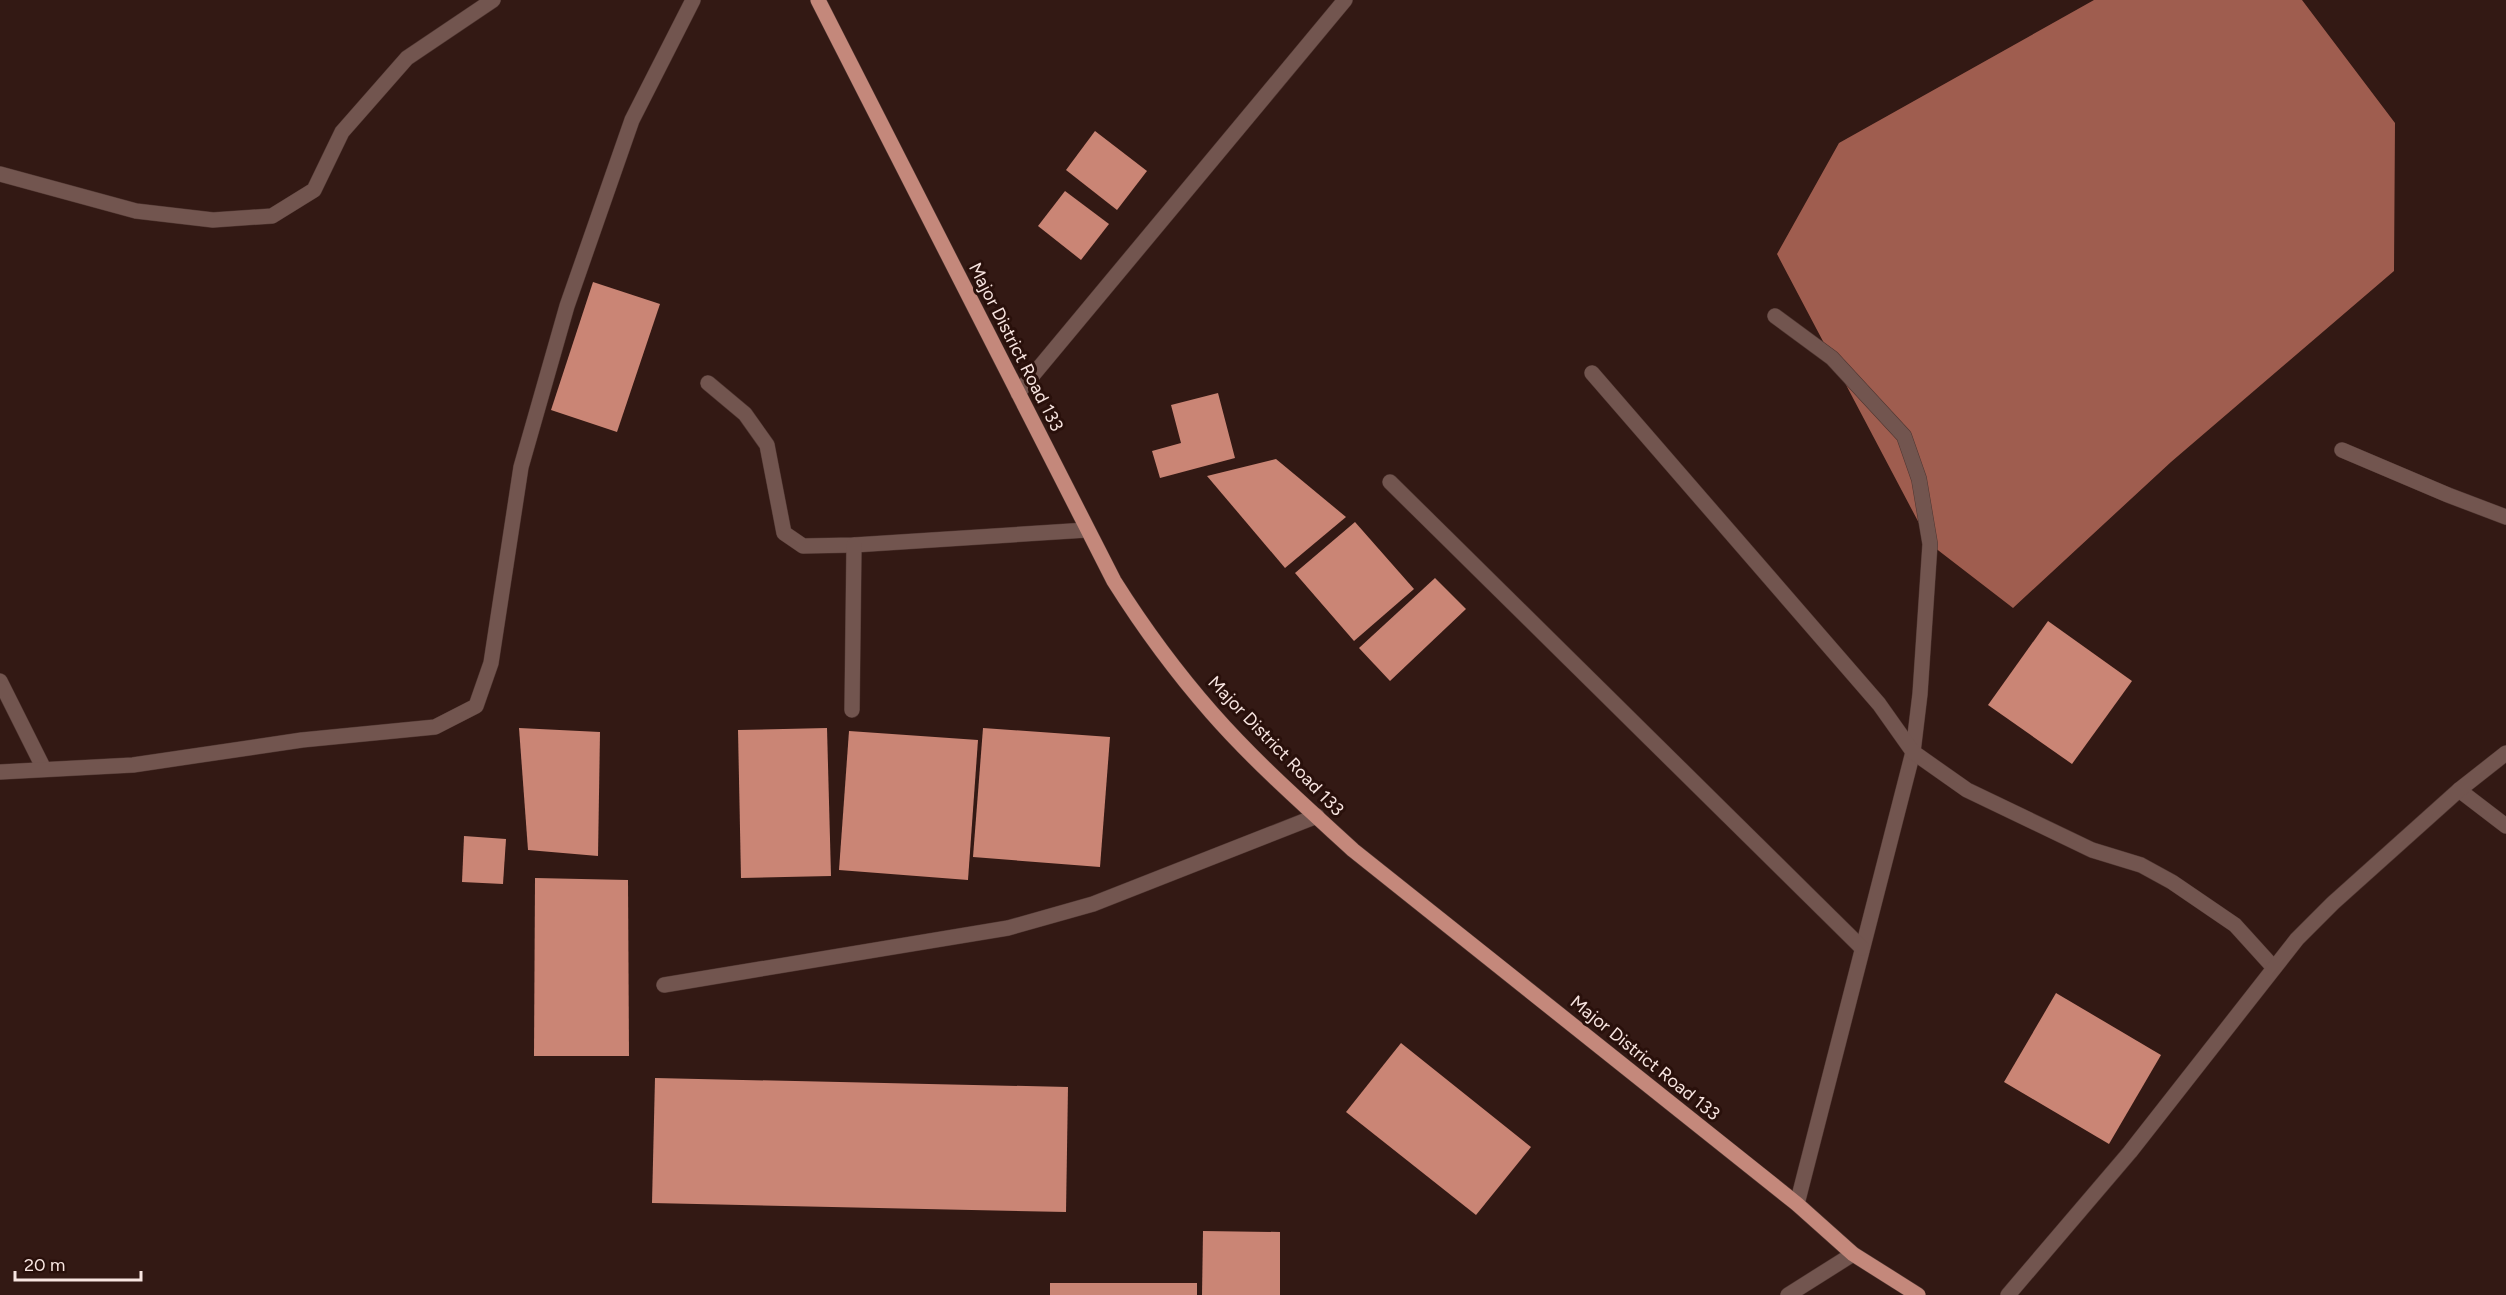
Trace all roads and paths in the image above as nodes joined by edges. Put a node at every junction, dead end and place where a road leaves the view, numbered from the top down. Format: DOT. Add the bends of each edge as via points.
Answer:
graph roads {
  1 [pos="493,0"];
  2 [pos="693,0"];
  3 [pos="818,0"];
  4 [pos="1345,0"];
  5 [pos="0,174"];
  6 [pos="1775,316"];
  7 [pos="1592,373"];
  8 [pos="708,383"];
  9 [pos="1018,393"];
  10 [pos="2342,450"];
  11 [pos="1390,482"];
  12 [pos="2506,517"];
  13 [pos="1087,530"];
  14 [pos="854,545"];
  15 [pos="0,681"];
  16 [pos="852,710"];
  17 [pos="1913,752"];
  18 [pos="2506,753"];
  19 [pos="44,769"];
  20 [pos="0,772"];
  21 [pos="2459,790"];
  22 [pos="1317,816"];
  23 [pos="2506,826"];
  24 [pos="1862,948"];
  25 [pos="2274,968"];
  26 [pos="664,985"];
  27 [pos="1797,1204"];
  28 [pos="1853,1254"];
  29 [pos="1788,1295"];
  30 [pos="1918,1295"];
  31 [pos="2008,1295"];
  1 -- 5 [label="street" via="407,58 342,132 314,190 272,216 213,220 136,211"];
  2 -- 19 [label="street" via="632,120 567,306 521,466 491,663 476,706 435,727 302,740 133,765"];
  3 -- 9 [label="main road, Major District Road 133"];
  4 -- 9 [label="street"];
  6 -- 17 [label="street" via="1832,358 1904,436 1919,479 1930,544"];
  7 -- 17 [label="street" via="1879,704"];
  8 -- 14 [label="street" via="745,414 767,445 784,533 804,546"];
  9 -- 13 [label="main road, Major District Road 133"];
  10 -- 12 [label="street"];
  11 -- 24 [label="street"];
  13 -- 14 [label="street"];
  13 -- 22 [label="main road, Major District Road 133" via="1143,626 1198,696"];
  14 -- 16 [label="street"];
  15 -- 19 [label="street"];
  17 -- 24 [label="street"];
  17 -- 25 [label="street" via="1967,790 2092,850 2141,866 2172,882 2235,926"];
  18 -- 21 [label="street"];
  19 -- 20 [label="street"];
  21 -- 23 [label="street"];
  21 -- 25 [label="street" via="2333,903"];
  22 -- 26 [label="street" via="1093,904 1008,928"];
  22 -- 27 [label="main road, Major District Road 133" via="1353,850"];
  24 -- 27 [label="street"];
  25 -- 31 [label="street" via="2130,1152"];
  27 -- 28 [label="main road, Major District Road 133"];
  28 -- 29 [label="street"];
  28 -- 30 [label="main road, Major District Road 133"];
}
